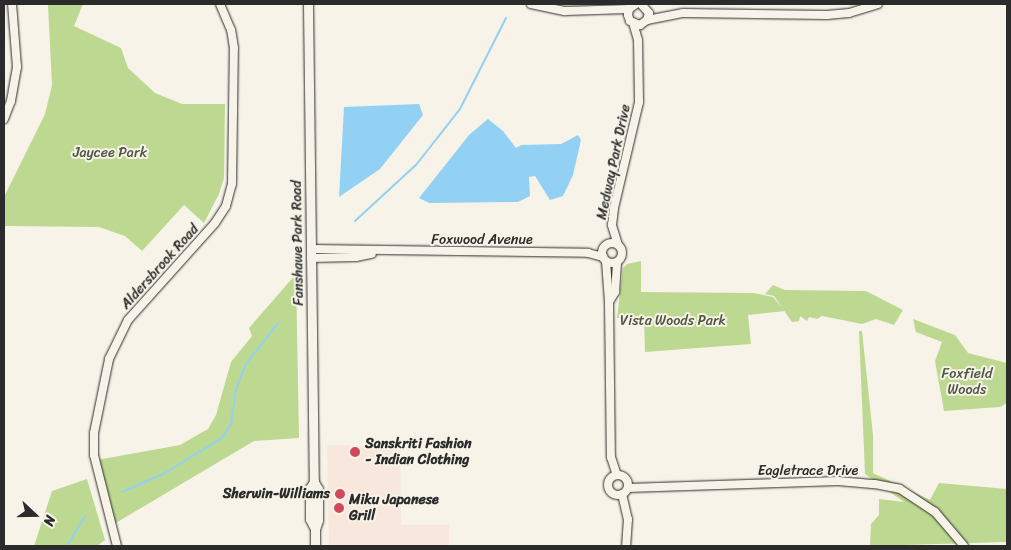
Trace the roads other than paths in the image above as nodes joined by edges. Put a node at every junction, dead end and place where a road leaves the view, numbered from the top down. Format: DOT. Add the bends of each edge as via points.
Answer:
graph roads {
  1 [pos="12,4"];
  2 [pos="220,4"];
  3 [pos="308,4"];
  4 [pos="531,4"];
  5 [pos="641,4"];
  6 [pos="878,4"];
  7 [pos="633,6"];
  8 [pos="648,9"];
  9 [pos="610,12"];
  10 [pos="664,14"];
  11 [pos="631,21"];
  12 [pos="645,22"];
  13 [pos="638,40"];
  14 [pos="4,119"];
  15 [pos="613,230"];
  16 [pos="618,245"];
  17 [pos="605,246"];
  18 [pos="588,253"];
  19 [pos="311,254"];
  20 [pos="604,259"];
  21 [pos="617,262"];
  22 [pos="610,302"];
  23 [pos="617,475"];
  24 [pos="625,491"];
  25 [pos="117,546"];
  26 [pos="315,546"];
  27 [pos="626,546"];
  28 [pos="964,546"];
  1 -- 14 [label="street" via="17,67"];
  2 -- 25 [label="street, Aldersbrook Road" via="231,30 234,48 232,184 226,206 215,223 128,320 109,359 94,433 94,455"];
  3 -- 19 [label="main road, Fanshawe Park Road"];
  4 -- 9 [label="street" via="565,11"];
  5 -- 8 [label="street"];
  6 -- 10 [label="street" via="849,13 827,15"];
  7 -- 9 [label="street"];
  7 -- 11 [label="street"];
  8 -- 10 [label="street"];
  8 -- 12 [label="street, Medway Park Drive"];
  9 -- 11 [label="street"];
  10 -- 12 [label="street"];
  11 -- 12 [label="street"];
  11 -- 13 [label="street, Medway Park Drive"];
  12 -- 13 [label="street, Medway Park Drive"];
  13 -- 15 [label="street, Medway Park Drive" via="638,114 614,208"];
  15 -- 16 [label="street, Medway Park Drive"];
  15 -- 17 [label="street, Medway Park Drive"];
  16 -- 17 [label="street, Foxwood Avenue"];
  16 -- 21 [label="street" via="622,255"];
  17 -- 18 [label="street, Foxwood Avenue"];
  17 -- 20 [label="street, Medway Park Drive"];
  18 -- 19 [label="street, Foxwood Avenue" via="377,252 355,248"];
  18 -- 20 [label="street, Foxwood Avenue"];
  19 -- 26 [label="main road, Fanshawe Park Road" via="314,482 318,489"];
  20 -- 21 [label="street, Foxwood Avenue"];
  20 -- 22 [label="street"];
  21 -- 22 [label="street" via="615,292"];
  22 -- 23 [label="street" via="611,458"];
  23 -- 24 [label="street" via="624,477"];
  23 -- 24 [label="street" via="610,479 608,486 612,493"];
  24 -- 27 [label="street"];
  24 -- 28 [label="street, Eagletrace Drive" via="838,481 875,484 900,489 936,512"];
}
